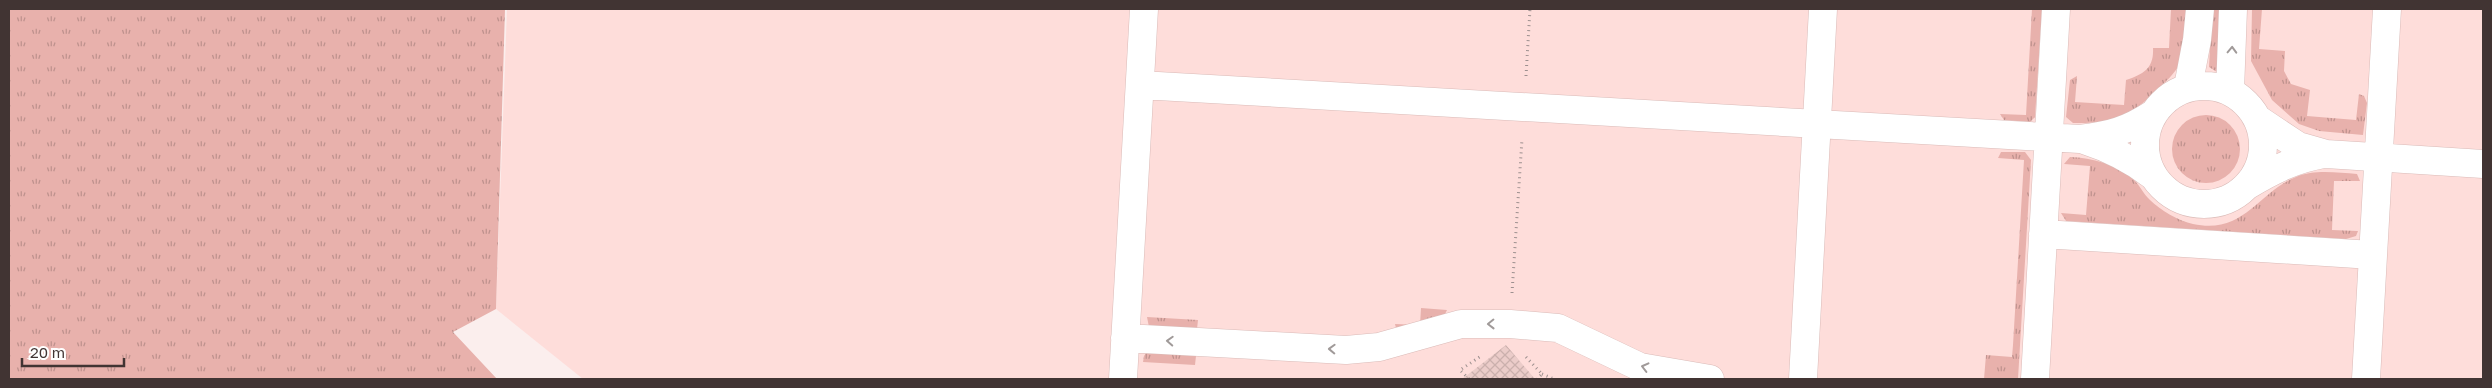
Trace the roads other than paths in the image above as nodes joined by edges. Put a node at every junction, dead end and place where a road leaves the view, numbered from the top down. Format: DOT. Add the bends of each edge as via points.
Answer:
graph roads {
  1 [pos="1144,9"];
  2 [pos="1823,9"];
  3 [pos="2056,9"];
  4 [pos="2200,9"];
  5 [pos="2233,9"];
  6 [pos="2387,9"];
  7 [pos="1140,85"];
  8 [pos="2188,87"];
  9 [pos="2230,91"];
  10 [pos="2153,114"];
  11 [pos="2259,120"];
  12 [pos="1818,123"];
  13 [pos="2049,136"];
  14 [pos="2080,139"];
  15 [pos="2326,154"];
  16 [pos="2378,158"];
  17 [pos="2483,164"];
  18 [pos="2152,175"];
  19 [pos="2248,185"];
  20 [pos="2044,234"];
  21 [pos="2372,255"];
  22 [pos="1125,338"];
  23 [pos="1123,379"];
  24 [pos="1710,379"];
  25 [pos="1803,379"];
  26 [pos="2035,379"];
  27 [pos="2366,379"];
  1 -- 7 [label="lane"];
  2 -- 12 [label="lane"];
  3 -- 13 [label="lane"];
  4 -- 8 [label="lane"];
  9 -- 5 [label="lane, one-way"];
  6 -- 16 [label="lane"];
  7 -- 12 [label="lane"];
  7 -- 22 [label="lane"];
  8 -- 9 [label="lane" via="2210,85"];
  8 -- 10 [label="lane" via="2168,97"];
  9 -- 11 [label="lane" via="2247,103"];
  10 -- 14 [label="lane" via="2133,128"];
  10 -- 18 [label="lane" via="2144,144"];
  11 -- 15 [label="lane" via="2298,146"];
  11 -- 19 [label="lane" via="2263,133 2262,161"];
  12 -- 13 [label="lane"];
  12 -- 25 [label="lane"];
  13 -- 14 [label="lane"];
  13 -- 20 [label="lane"];
  14 -- 18 [label="lane" via="2106,147 2134,161"];
  15 -- 16 [label="lane"];
  15 -- 19 [label="lane" via="2298,159"];
  16 -- 17 [label="lane"];
  16 -- 21 [label="lane"];
  18 -- 19 [label="lane" via="2180,199 2198,204 2217,203"];
  20 -- 21 [label="lane"];
  20 -- 26 [label="lane"];
  21 -- 27 [label="lane"];
  22 -- 23 [label="lane"];
  24 -- 22 [label="lane, one-way" via="1640,367 1558,328 1510,324 1461,324 1379,347 1346,350"];
}
